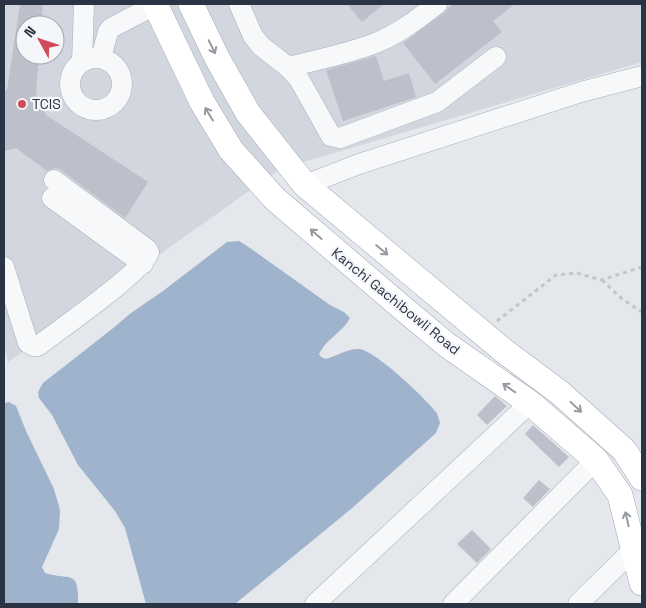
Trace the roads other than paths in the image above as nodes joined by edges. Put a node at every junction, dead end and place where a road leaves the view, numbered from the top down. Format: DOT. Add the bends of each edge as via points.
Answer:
graph roads {
  1 [pos="84,4"];
  2 [pos="155,4"];
  3 [pos="191,4"];
  4 [pos="239,4"];
  5 [pos="438,4"];
  6 [pos="496,56"];
  7 [pos="101,58"];
  8 [pos="82,62"];
  9 [pos="288,67"];
  10 [pos="642,76"];
  11 [pos="305,185"];
  12 [pos="53,189"];
  13 [pos="4,267"];
  14 [pos="530,403"];
  15 [pos="596,460"];
  16 [pos="642,478"];
  17 [pos="634,549"];
  18 [pos="642,583"];
  19 [pos="315,604"];
  20 [pos="454,604"];
  21 [pos="578,604"];
  1 -- 8 [label="street"];
  2 -- 7 [label="street" via="111,28"];
  14 -- 2 [label="main road, Kanchi Gachibowli Road, one-way" via="447,345 275,199 230,150 202,102"];
  3 -- 11 [label="main road, one-way" via="248,113"];
  4 -- 9 [label="street" via="257,41"];
  5 -- 9 [label="street" via="378,42"];
  6 -- 9 [label="street" via="437,102 340,138 331,136 299,79"];
  7 -- 8 [label="street"];
  7 -- 8 [label="street" via="116,67 122,84 116,100 101,109 84,107 72,94 71,76"];
  10 -- 11 [label="street" via="581,92 368,160"];
  11 -- 16 [label="main road, one-way" via="504,351 559,392 624,450"];
  12 -- 13 [label="street" via="147,249 148,256 38,346 28,343"];
  14 -- 15 [label="main road, Kanchi Gachibowli Road"];
  14 -- 19 [label="street"];
  17 -- 15 [label="main road, Kanchi Gachibowli Road, one-way" via="620,495"];
  15 -- 20 [label="street"];
  17 -- 18 [label="main road, Kanchi Gachibowli Road"];
  17 -- 21 [label="street"];
}
